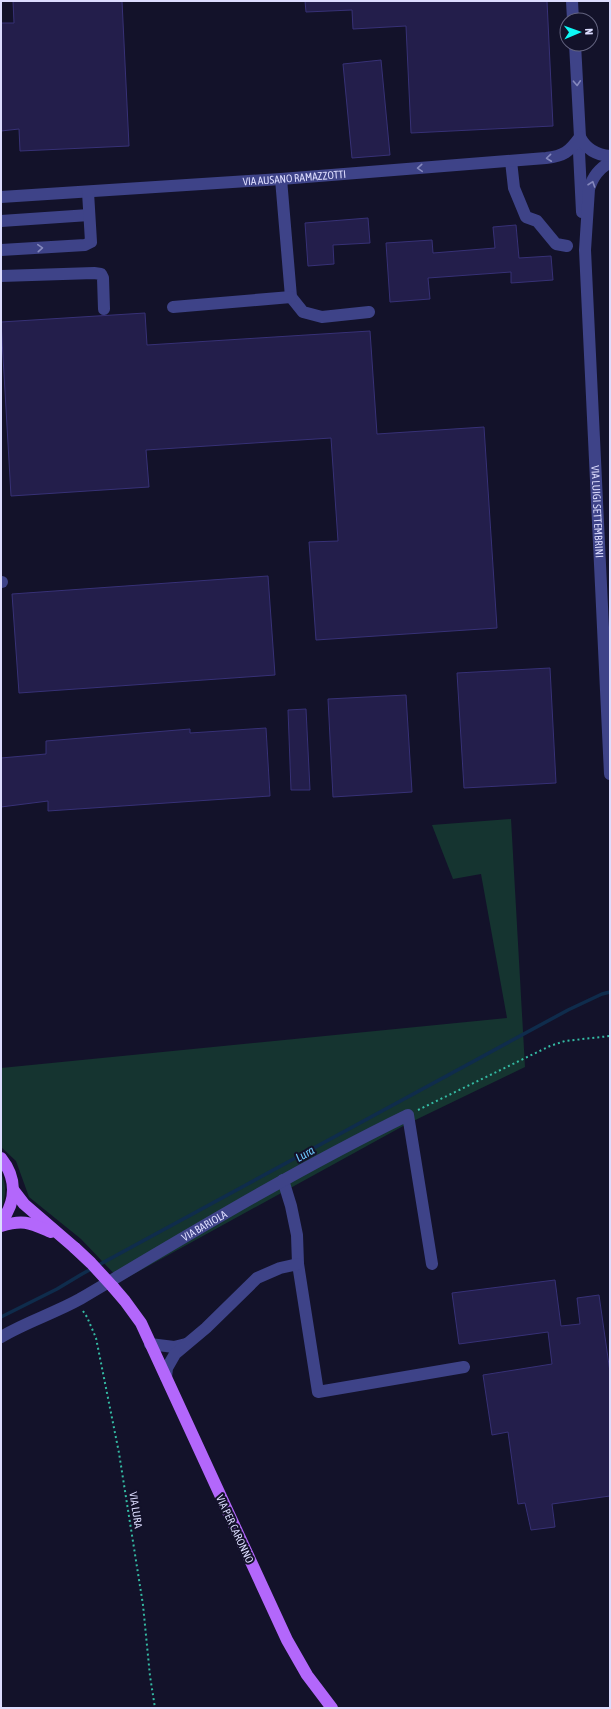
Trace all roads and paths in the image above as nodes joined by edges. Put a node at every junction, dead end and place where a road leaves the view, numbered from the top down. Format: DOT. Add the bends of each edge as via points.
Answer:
graph roads {
  1 [pos="572,1"];
  2 [pos="573,12"];
  3 [pos="575,52"];
  4 [pos="580,137"];
  5 [pos="610,156"];
  6 [pos="511,161"];
  7 [pos="610,162"];
  8 [pos="281,179"];
  9 [pos="88,192"];
  10 [pos="1,197"];
  11 [pos="89,215"];
  12 [pos="1,221"];
  13 [pos="566,246"];
  14 [pos="1,250"];
  15 [pos="585,250"];
  16 [pos="1,276"];
  17 [pos="291,297"];
  18 [pos="173,307"];
  19 [pos="104,309"];
  20 [pos="369,312"];
  21 [pos="610,774"];
  22 [pos="610,1036"];
  23 [pos="408,1115"];
  24 [pos="1,1158"];
  25 [pos="283,1180"];
  26 [pos="14,1191"];
  27 [pos="1,1222"];
  28 [pos="1,1226"];
  29 [pos="60,1236"];
  30 [pos="298,1264"];
  31 [pos="432,1264"];
  32 [pos="87,1317"];
  33 [pos="1,1337"];
  34 [pos="150,1344"];
  35 [pos="186,1344"];
  36 [pos="464,1367"];
  37 [pos="166,1377"];
  38 [pos="155,1708"];
  39 [pos="332,1708"];
  1 -- 2 [label="street"];
  3 -- 4 [label="street, VIA LUIGI SETTEMBRINI, one-way"];
  4 -- 5 [label="street" via="585,145 597,154"];
  4 -- 6 [label="street, VIA AUSANO RAMAZZOTTI, one-way" via="568,152 558,157"];
  4 -- 15 [label="street, VIA LUIGI SETTEMBRINI" via="582,230"];
  6 -- 8 [label="street, VIA AUSANO RAMAZZOTTI, one-way"];
  6 -- 13 [label="street" via="514,188 526,217 537,221 556,244"];
  15 -- 7 [label="street, VIA LUIGI SETTEMBRINI, one-way" via="590,189 600,169"];
  8 -- 9 [label="street, VIA AUSANO RAMAZZOTTI"];
  8 -- 17 [label="street"];
  9 -- 10 [label="street, VIA AUSANO RAMAZZOTTI"];
  9 -- 11 [label="street"];
  11 -- 12 [label="street"];
  14 -- 11 [label="street, one-way" via="91,242"];
  15 -- 21 [label="street, VIA LUIGI SETTEMBRINI"];
  16 -- 19 [label="street" via="94,272 101,274"];
  17 -- 18 [label="street"];
  17 -- 20 [label="street" via="302,312 322,316"];
  22 -- 23 [label="path" via="565,1041 550,1046"];
  23 -- 25 [label="street, VIA BARIOLA"];
  23 -- 31 [label="street"];
  24 -- 26 [label="main road" via="8,1166"];
  25 -- 30 [label="street" via="297,1235"];
  25 -- 33 [label="street, VIA BARIOLA" via="76,1301"];
  26 -- 27 [label="main road" via="8,1212"];
  26 -- 29 [label="main road" via="24,1204"];
  28 -- 29 [label="main road" via="16,1222 28,1223"];
  29 -- 34 [label="main road, VIA PER CARONNO, bridge" via="92,1263 125,1301 141,1323"];
  30 -- 35 [label="street" via="280,1268 257,1278"];
  30 -- 36 [label="street" via="318,1392"];
  32 -- 38 [label="path, VIA LURA" via="96,1338 119,1452 143,1605"];
  34 -- 35 [label="street" via="174,1347"];
  34 -- 37 [label="main road, VIA PER CARONNO"];
  35 -- 37 [label="street" via="171,1360"];
  37 -- 39 [label="main road, VIA PER CARONNO" via="287,1640 307,1675"];
}
